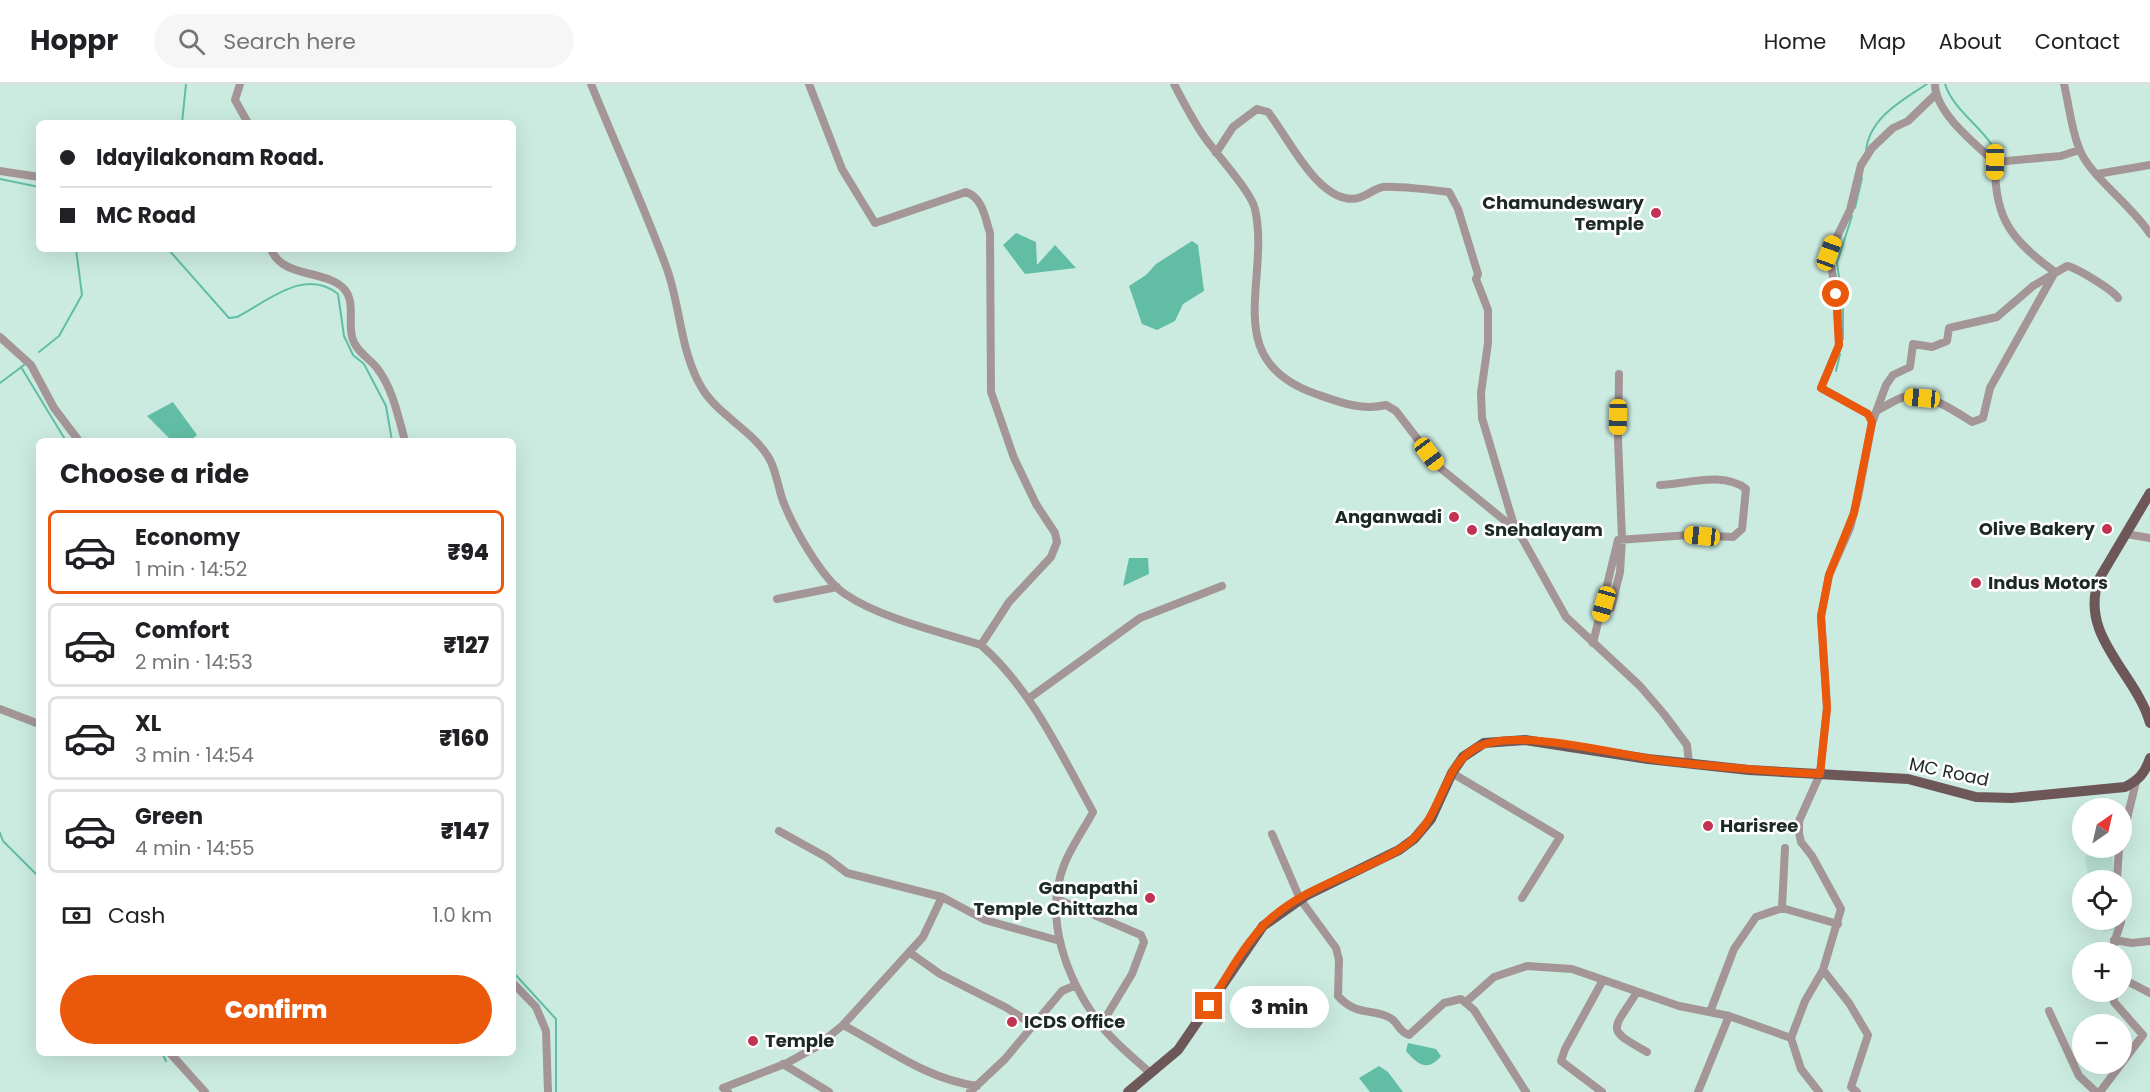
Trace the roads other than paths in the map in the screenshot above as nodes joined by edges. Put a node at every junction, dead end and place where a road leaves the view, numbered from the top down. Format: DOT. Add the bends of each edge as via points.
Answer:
graph roads {
  1 [pos="240,84"];
  2 [pos="591,84"];
  3 [pos="809,84"];
  4 [pos="1174,84"];
  5 [pos="1935,84"];
  6 [pos="2064,84"];
  7 [pos="1935,95"];
  8 [pos="246,120"];
  9 [pos="2079,150"];
  10 [pos="1216,153"];
  11 [pos="1995,162"];
  12 [pos="2150,165"];
  13 [pos="0,171"];
  14 [pos="2097,174"];
  15 [pos="36,177"];
  16 [pos="2150,234"];
  17 [pos="273,252"];
  18 [pos="2055,273"];
  19 [pos="2118,298"];
  20 [pos="0,337"];
  21 [pos="1619,374"];
  22 [pos="1878,410"];
  23 [pos="1872,422"];
  24 [pos="77,438"];
  25 [pos="404,438"];
  26 [pos="1660,485"];
  27 [pos="2150,493"];
  28 [pos="1518,531"];
  29 [pos="2126,534"];
  30 [pos="2150,538"];
  31 [pos="1622,539"];
  32 [pos="1222,586"];
  33 [pos="837,587"];
  34 [pos="777,599"];
  35 [pos="1611,608"];
  36 [pos="1593,643"];
  37 [pos="981,645"];
  38 [pos="1028,699"];
  39 [pos="0,709"];
  40 [pos="36,723"];
  41 [pos="2150,723"];
  42 [pos="2150,758"];
  43 [pos="1689,764"];
  44 [pos="1452,773"];
  45 [pos="1820,774"];
  46 [pos="2136,782"];
  47 [pos="2132,798"];
  48 [pos="779,831"];
  49 [pos="1272,834"];
  50 [pos="1785,848"];
  51 [pos="942,897"];
  52 [pos="1522,898"];
  53 [pos="1057,899"];
  54 [pos="1300,900"];
  55 [pos="1782,908"];
  56 [pos="1838,924"];
  57 [pos="2118,930"];
  58 [pos="2115,938"];
  59 [pos="1060,940"];
  60 [pos="2150,940"];
  61 [pos="2114,942"];
  62 [pos="909,952"];
  63 [pos="1823,970"];
  64 [pos="1603,980"];
  65 [pos="2132,984"];
  66 [pos="1076,985"];
  67 [pos="516,986"];
  68 [pos="1637,992"];
  69 [pos="2150,993"];
  70 [pos="1466,1002"];
  71 [pos="2114,1002"];
  72 [pos="2049,1011"];
  73 [pos="1710,1012"];
  74 [pos="1729,1016"];
  75 [pos="843,1025"];
  76 [pos="1033,1025"];
  77 [pos="1101,1025"];
  78 [pos="1791,1038"];
  79 [pos="1647,1052"];
  80 [pos="173,1056"];
  81 [pos="783,1064"];
  82 [pos="1149,1072"];
  83 [pos="974,1089"];
  84 [pos="1815,1090"];
  85 [pos="722,1091"];
  86 [pos="205,1092"];
  87 [pos="548,1092"];
  88 [pos="829,1092"];
  89 [pos="1128,1092"];
  90 [pos="1526,1092"];
  91 [pos="1602,1092"];
  92 [pos="1698,1092"];
  93 [pos="1857,1092"];
  94 [pos="2098,1092"];
  1 -- 8 [label="street" via="235,100"];
  2 -- 33 [label="street" via="667,270 698,380 718,407 770,459 795,527"];
  3 -- 37 [label="street" via="842,169 875,222 966,192 977,197 984,212 990,233 991,392 1014,458 1057,542 1051,557 1009,602"];
  4 -- 10 [label="street"];
  5 -- 7 [label="street"];
  6 -- 9 [label="street"];
  7 -- 11 [label="street" via="1943,110"];
  7 -- 23 [label="street" via="1872,148 1861,165 1850,210 1829,253 1838,307 1839,345 1821,388 1868,414"];
  9 -- 11 [label="street" via="2061,156"];
  9 -- 14 [label="street"];
  10 -- 28 [label="street" via="1255,207 1255,330 1258,346 1268,362 1306,391 1343,403 1370,408 1386,405 1396,411 1439,468"];
  10 -- 28 [label="street" via="1233,127 1257,109 1268,112 1306,167 1338,195 1364,197 1389,186 1449,192 1458,209 1488,310 1482,418"];
  11 -- 18 [label="street" via="1994,193 2006,225 2027,252"];
  12 -- 14 [label="street"];
  13 -- 15 [label="street"];
  14 -- 16 [label="street"];
  17 -- 25 [label="street" via="278,261 336,283 347,292 352,338 393,397"];
  18 -- 19 [label="street" via="2067,266 2078,268 2113,290"];
  18 -- 22 [label="street" via="1997,316 1949,328 1947,341 1932,347 1913,344 1910,367 1893,375"];
  18 -- 22 [label="street" via="1990,388 1983,418 1972,422 1939,404 1905,396"];
  20 -- 24 [label="street" via="31,365 54,408"];
  21 -- 31 [label="street"];
  22 -- 23 [label="street"];
  23 -- 45 [label="street" via="1853,518 1829,575 1821,616 1827,708"];
  26 -- 31 [label="street" via="1719,480 1740,485 1746,489 1742,529 1733,537"];
  27 -- 29 [label="main road"];
  28 -- 36 [label="street" via="1566,617"];
  29 -- 30 [label="street"];
  29 -- 41 [label="main road" via="2094,593 2095,621 2141,699"];
  31 -- 35 [label="street" via="1620,572"];
  31 -- 36 [label="street" via="1615,544"];
  32 -- 38 [label="street" via="1140,618"];
  33 -- 34 [label="street"];
  33 -- 37 [label="street" via="876,610"];
  36 -- 43 [label="street" via="1640,686 1675,728 1687,745"];
  37 -- 38 [label="street"];
  38 -- 53 [label="street" via="1093,812 1064,865"];
  39 -- 40 [label="street"];
  42 -- 46 [label="main road"];
  43 -- 44 [label="main road, MC Road" via="1526,740 1484,743 1463,758"];
  43 -- 45 [label="main road, MC Road"];
  44 -- 52 [label="street" via="1560,837"];
  44 -- 54 [label="main road, MC Road" via="1431,819 1414,839 1400,850"];
  45 -- 46 [label="main road, MC Road" via="1908,779 1960,794 2012,798 2111,789"];
  45 -- 56 [label="street" via="1799,821 1799,833 1841,909"];
  46 -- 47 [label="street"];
  48 -- 51 [label="street" via="847,873"];
  49 -- 54 [label="street"];
  50 -- 55 [label="street"];
  51 -- 59 [label="street" via="985,920"];
  51 -- 62 [label="street" via="923,937"];
  53 -- 59 [label="street"];
  53 -- 77 [label="street" via="1141,935 1144,942 1132,974"];
  54 -- 70 [label="street" via="1335,948 1339,960 1338,996 1346,1004 1358,1011 1385,1016 1409,1035 1444,1003 1455,999"];
  54 -- 82 [label="main road, MC Road" via="1263,927 1178,1050"];
  55 -- 56 [label="street"];
  55 -- 73 [label="street" via="1756,917 1734,950"];
  56 -- 63 [label="street"];
  57 -- 58 [label="street"];
  58 -- 60 [label="street"];
  58 -- 61 [label="street"];
  59 -- 66 [label="street"];
  62 -- 75 [label="street"];
  62 -- 76 [label="street" via="922,956 940,974"];
  63 -- 78 [label="street" via="1805,1001"];
  63 -- 93 [label="street" via="1868,1035 1851,1087"];
  64 -- 68 [label="street"];
  64 -- 70 [label="street" via="1572,969 1527,966 1494,977"];
  64 -- 91 [label="street" via="1561,1056 1561,1062"];
  65 -- 69 [label="street"];
  66 -- 76 [label="street" via="1062,992"];
  66 -- 77 [label="street"];
  67 -- 87 [label="street" via="536,1007 546,1031"];
  68 -- 73 [label="street"];
  68 -- 79 [label="street" via="1616,1032"];
  70 -- 90 [label="street"];
  71 -- 94 [label="street" via="2143,1035"];
  72 -- 94 [label="street" via="2079,1076"];
  73 -- 74 [label="street"];
  74 -- 78 [label="street"];
  74 -- 92 [label="street"];
  75 -- 81 [label="street" via="816,1047"];
  75 -- 83 [label="street" via="927,1073"];
  76 -- 83 [label="street"];
  77 -- 82 [label="street"];
  78 -- 84 [label="street" via="1801,1069"];
  80 -- 86 [label="street"];
  81 -- 85 [label="street"];
  81 -- 88 [label="street"];
  82 -- 89 [label="main road, MC Road"];
}
